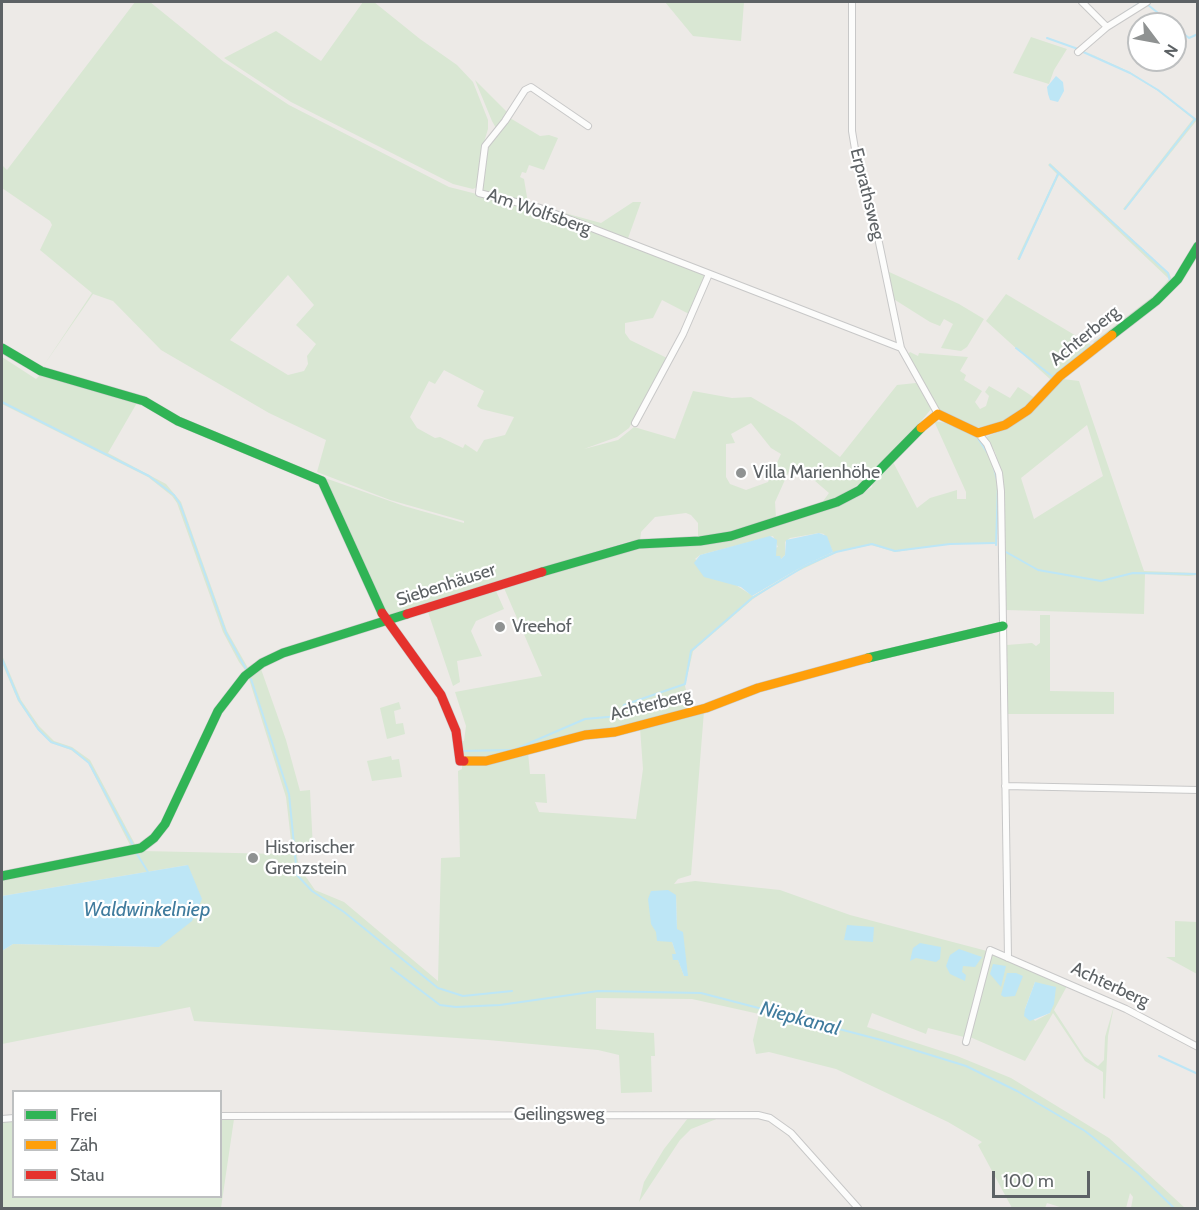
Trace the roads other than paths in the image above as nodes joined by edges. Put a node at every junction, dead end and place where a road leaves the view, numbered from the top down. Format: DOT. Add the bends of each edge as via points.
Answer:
graph roads {
  1 [pos="852,2"];
  2 [pos="1082,2"];
  3 [pos="1147,2"];
  4 [pos="1107,27"];
  5 [pos="1078,52"];
  6 [pos="588,126"];
  7 [pos="1197,246"];
  8 [pos="709,274"];
  9 [pos="2,348"];
  10 [pos="901,348"];
  11 [pos="938,414"];
  12 [pos="635,423"];
  13 [pos="978,433"];
  14 [pos="386,621"];
  15 [pos="1003,626"];
  16 [pos="1005,786"];
  17 [pos="1197,790"];
  18 [pos="2,876"];
  19 [pos="1008,958"];
  20 [pos="966,1042"];
  21 [pos="1197,1047"];
  22 [pos="222,1116"];
  23 [pos="858,1209"];
  1 -- 10 [label="street, Erprathsweg" via="852,131"];
  2 -- 4 [label="street"];
  3 -- 4 [label="street"];
  4 -- 5 [label="street"];
  6 -- 8 [label="street, Am Wolfsberg" via="531,87 525,90 485,146 479,193 540,208"];
  7 -- 13 [label="street, Achterberg" via="1178,279 1156,301 1060,376 1029,410 1005,425"];
  8 -- 10 [label="street, Am Wolfsberg"];
  8 -- 12 [label="street"];
  9 -- 14 [label="street, Siebenhäuser" via="41,371 144,400 178,421 322,481"];
  10 -- 11 [label="street, Erprathsweg"];
  11 -- 13 [label="street"];
  11 -- 14 [label="street, Siebenhäuser" via="860,489 837,502 731,536 639,544"];
  13 -- 15 [label="street" via="987,444 1002,491"];
  14 -- 15 [label="street, Achterberg" via="441,695 456,731 460,761 470,762 585,735 615,732 860,660"];
  14 -- 18 [label="street" via="283,653 245,676 218,711 165,825 141,848"];
  15 -- 16 [label="street"];
  16 -- 17 [label="street"];
  16 -- 19 [label="street"];
  19 -- 20 [label="street, Achterberg" via="990,950"];
  19 -- 21 [label="street, Achterberg" via="1126,1009"];
  22 -- 23 [label="street, Geilingsweg" via="758,1115 770,1118 791,1133"];
}
